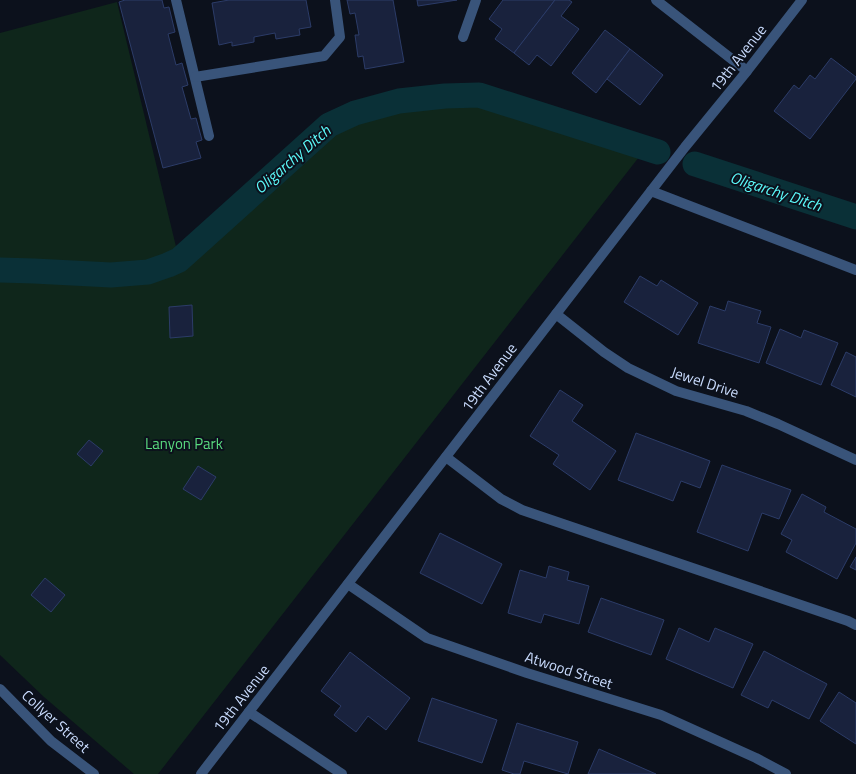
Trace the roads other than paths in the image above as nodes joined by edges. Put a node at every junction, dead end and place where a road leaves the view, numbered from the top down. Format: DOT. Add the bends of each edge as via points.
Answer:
graph roads {
  1 [pos="176,0"];
  2 [pos="335,0"];
  3 [pos="476,0"];
  4 [pos="656,0"];
  5 [pos="802,0"];
  6 [pos="463,37"];
  7 [pos="747,71"];
  8 [pos="195,76"];
  9 [pos="209,136"];
  10 [pos="651,191"];
  11 [pos="856,270"];
  12 [pos="556,314"];
  13 [pos="446,457"];
  14 [pos="856,460"];
  15 [pos="348,584"];
  16 [pos="856,625"];
  17 [pos="0,689"];
  18 [pos="249,712"];
  19 [pos="94,774"];
  20 [pos="201,774"];
  21 [pos="342,774"];
  22 [pos="786,774"];
  1 -- 8 [label="street"];
  2 -- 8 [label="street" via="340,37 324,56"];
  3 -- 6 [label="street"];
  4 -- 7 [label="street"];
  5 -- 7 [label="street, 19th Avenue"];
  7 -- 10 [label="street, 19th Avenue"];
  8 -- 9 [label="street"];
  10 -- 11 [label="street"];
  10 -- 12 [label="street, 19th Avenue"];
  12 -- 13 [label="street, 19th Avenue"];
  12 -- 14 [label="street, Jewel Drive" via="628,368 676,391 746,411"];
  13 -- 15 [label="street, 19th Avenue"];
  13 -- 16 [label="street" via="501,499 522,510"];
  15 -- 18 [label="street, 19th Avenue"];
  15 -- 22 [label="street, Atwood Street" via="427,638 661,715"];
  17 -- 19 [label="street, Collyer Street" via="51,741"];
  18 -- 20 [label="street, 19th Avenue"];
  18 -- 21 [label="street"];
}
